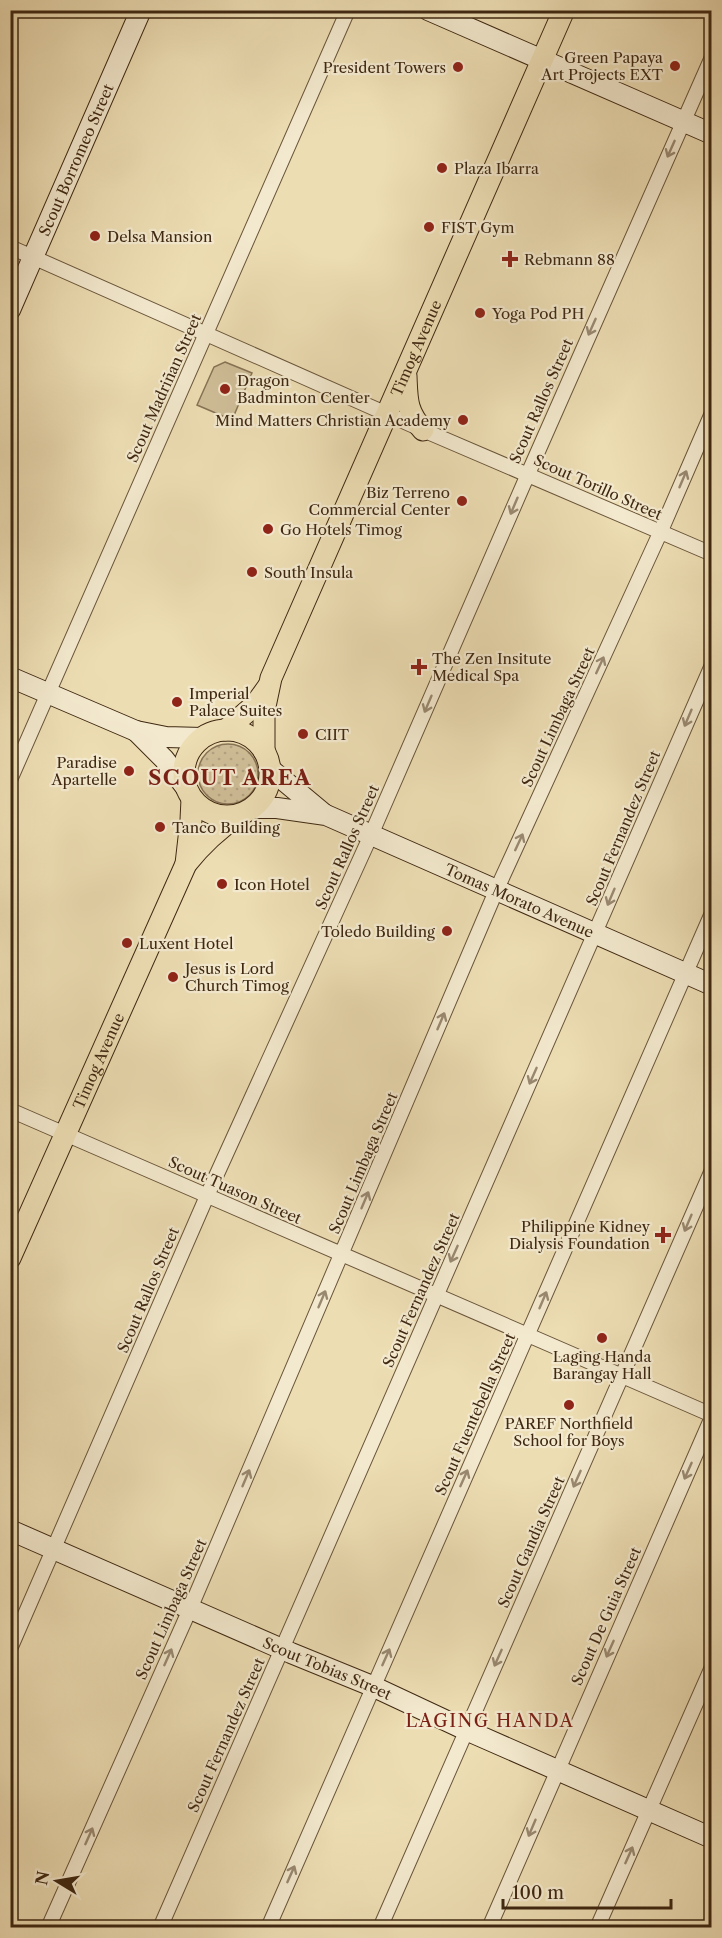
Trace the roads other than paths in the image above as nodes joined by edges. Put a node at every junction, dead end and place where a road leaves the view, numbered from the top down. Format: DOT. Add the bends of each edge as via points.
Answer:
graph roads {
  1 [pos="141,10"];
  2 [pos="348,10"];
  3 [pos="428,10"];
  4 [pos="564,10"];
  5 [pos="711,57"];
  6 [pos="543,60"];
  7 [pos="683,122"];
  8 [pos="711,134"];
  9 [pos="10,247"];
  10 [pos="34,257"];
  11 [pos="10,310"];
  12 [pos="206,333"];
  13 [pos="406,369"];
  14 [pos="711,413"];
  15 [pos="387,414"];
  16 [pos="423,430"];
  17 [pos="528,474"];
  18 [pos="660,532"];
  19 [pos="711,554"];
  20 [pos="711,665"];
  21 [pos="10,677"];
  22 [pos="268,687"];
  23 [pos="48,694"];
  24 [pos="226,730"];
  25 [pos="136,731"];
  26 [pos="202,738"];
  27 [pos="267,760"];
  28 [pos="10,780"];
  29 [pos="189,794"];
  30 [pos="246,811"];
  31 [pos="326,816"];
  32 [pos="371,835"];
  33 [pos="186,864"];
  34 [pos="496,891"];
  35 [pos="711,913"];
  36 [pos="594,933"];
  37 [pos="685,973"];
  38 [pos="711,985"];
  39 [pos="10,1110"];
  40 [pos="65,1134"];
  41 [pos="711,1170"];
  42 [pos="207,1196"];
  43 [pos="342,1254"];
  44 [pos="10,1258"];
  45 [pos="436,1295"];
  46 [pos="528,1334"];
  47 [pos="622,1376"];
  48 [pos="711,1416"];
  49 [pos="10,1530"];
  50 [pos="53,1548"];
  51 [pos="190,1609"];
  52 [pos="10,1649"];
  53 [pos="282,1649"];
  54 [pos="711,1667"];
  55 [pos="372,1686"];
  56 [pos="466,1730"];
  57 [pos="557,1770"];
  58 [pos="649,1810"];
  59 [pos="711,1838"];
  60 [pos="711,1920"];
  61 [pos="48,1928"];
  62 [pos="160,1928"];
  63 [pos="267,1928"];
  64 [pos="380,1928"];
  65 [pos="489,1928"];
  66 [pos="597,1928"];
  67 [pos="708,1928"];
  1 -- 10 [label="street, Scout Borromeo Street"];
  2 -- 12 [label="street, Scout Madriñan Street"];
  3 -- 6 [label="street"];
  4 -- 6 [label="main road, Timog Avenue"];
  5 -- 7 [label="street, Scout Rallos Street"];
  6 -- 7 [label="street"];
  6 -- 13 [label="main road, Timog Avenue"];
  7 -- 8 [label="street"];
  7 -- 17 [label="street, Scout Rallos Street, one-way"];
  9 -- 10 [label="street, Scout Torillo Street"];
  10 -- 11 [label="street, Scout Borromeo Street"];
  10 -- 12 [label="street, Scout Torillo Street"];
  12 -- 15 [label="street, Scout Torillo Street"];
  12 -- 23 [label="street, Scout Madriñan Street"];
  13 -- 15 [label="main road, Timog Avenue"];
  13 -- 16 [label="main road" via="407,402"];
  18 -- 14 [label="street, Scout Limbaga Street, one-way"];
  15 -- 16 [label="street, Scout Torillo Street"];
  15 -- 22 [label="main road, Timog Avenue"];
  16 -- 17 [label="street, Scout Torillo Street"];
  17 -- 18 [label="street, Scout Torillo Street"];
  17 -- 32 [label="street, Scout Rallos Street, one-way"];
  18 -- 19 [label="street, Scout Torillo Street"];
  34 -- 18 [label="street, Scout Limbaga Street, one-way"];
  20 -- 36 [label="street, Scout Fernandez Street, one-way"];
  21 -- 23 [label="street"];
  22 -- 24 [label="main road, Timog Avenue" via="255,705"];
  22 -- 27 [label="main road, Timog Avenue" via="263,731"];
  23 -- 25 [label="street"];
  23 -- 28 [label="street, Scout Madriñan Street"];
  24 -- 26 [label="main road"];
  24 -- 27 [label="main road" via="250,737"];
  25 -- 26 [label="street" via="181,739"];
  25 -- 29 [label="street" via="164,759"];
  26 -- 29 [label="main road" via="186,759 184,772"];
  27 -- 30 [label="main road" via="266,791"];
  27 -- 31 [label="street, Tomas Morato Avenue"];
  29 -- 30 [label="main road" via="203,810 213,814"];
  29 -- 33 [label="main road, Timog Avenue" via="191,820"];
  30 -- 31 [label="street, Tomas Morato Avenue" via="277,808"];
  30 -- 33 [label="main road, Timog Avenue" via="203,843"];
  31 -- 32 [label="street, Tomas Morato Avenue"];
  32 -- 34 [label="street, Tomas Morato Avenue"];
  32 -- 42 [label="street, Scout Rallos Street"];
  33 -- 40 [label="main road, Timog Avenue"];
  34 -- 36 [label="street, Tomas Morato Avenue"];
  43 -- 34 [label="street, Scout Limbaga Street, one-way"];
  35 -- 37 [label="street, Scout Fuentebella Street"];
  36 -- 37 [label="street, Tomas Morato Avenue"];
  36 -- 45 [label="street, Scout Fernandez Street, one-way"];
  37 -- 38 [label="street, Tomas Morato Avenue"];
  46 -- 37 [label="street, Scout Fuentebella Street, one-way"];
  39 -- 40 [label="street, Scout Tuason Street"];
  40 -- 42 [label="street, Scout Tuason Street"];
  40 -- 44 [label="main road, Timog Avenue"];
  41 -- 47 [label="street, Scout Gandia Street, one-way"];
  42 -- 43 [label="street, Scout Tuason Street"];
  42 -- 50 [label="street, Scout Rallos Street"];
  43 -- 45 [label="street, Scout Tuason Street"];
  51 -- 43 [label="street, Scout Limbaga Street, one-way"];
  45 -- 46 [label="street, Scout Tuason Street"];
  45 -- 53 [label="street, Scout Fernandez Street"];
  46 -- 47 [label="street, Scout Tuason Street"];
  55 -- 46 [label="street, Scout Fuentebella Street, one-way"];
  47 -- 48 [label="street, Scout Tuason Street"];
  47 -- 56 [label="street, Scout Gandia Street, one-way"];
  48 -- 57 [label="street, Scout De Guia Street, one-way"];
  49 -- 50 [label="street, Scout Tobias Street"];
  50 -- 51 [label="street, Scout Tobias Street"];
  50 -- 52 [label="street, Scout Rallos Street"];
  51 -- 53 [label="street, Scout Tobias Street"];
  61 -- 51 [label="street, Scout Limbaga Street, one-way"];
  53 -- 55 [label="street, Scout Tobias Street"];
  53 -- 62 [label="street, Scout Fernandez Street"];
  54 -- 58 [label="street"];
  55 -- 56 [label="street, Scout Tobias Street"];
  63 -- 55 [label="street, Scout Fuentebella Street, one-way"];
  56 -- 57 [label="street, Scout Tobias Street"];
  56 -- 64 [label="street, Scout Gandia Street"];
  57 -- 58 [label="street, Scout Tobias Street"];
  57 -- 65 [label="street, Scout De Guia Street, one-way"];
  58 -- 59 [label="street, Scout Tobias Street"];
  66 -- 58 [label="street, one-way"];
  60 -- 67 [label="street"];
}
